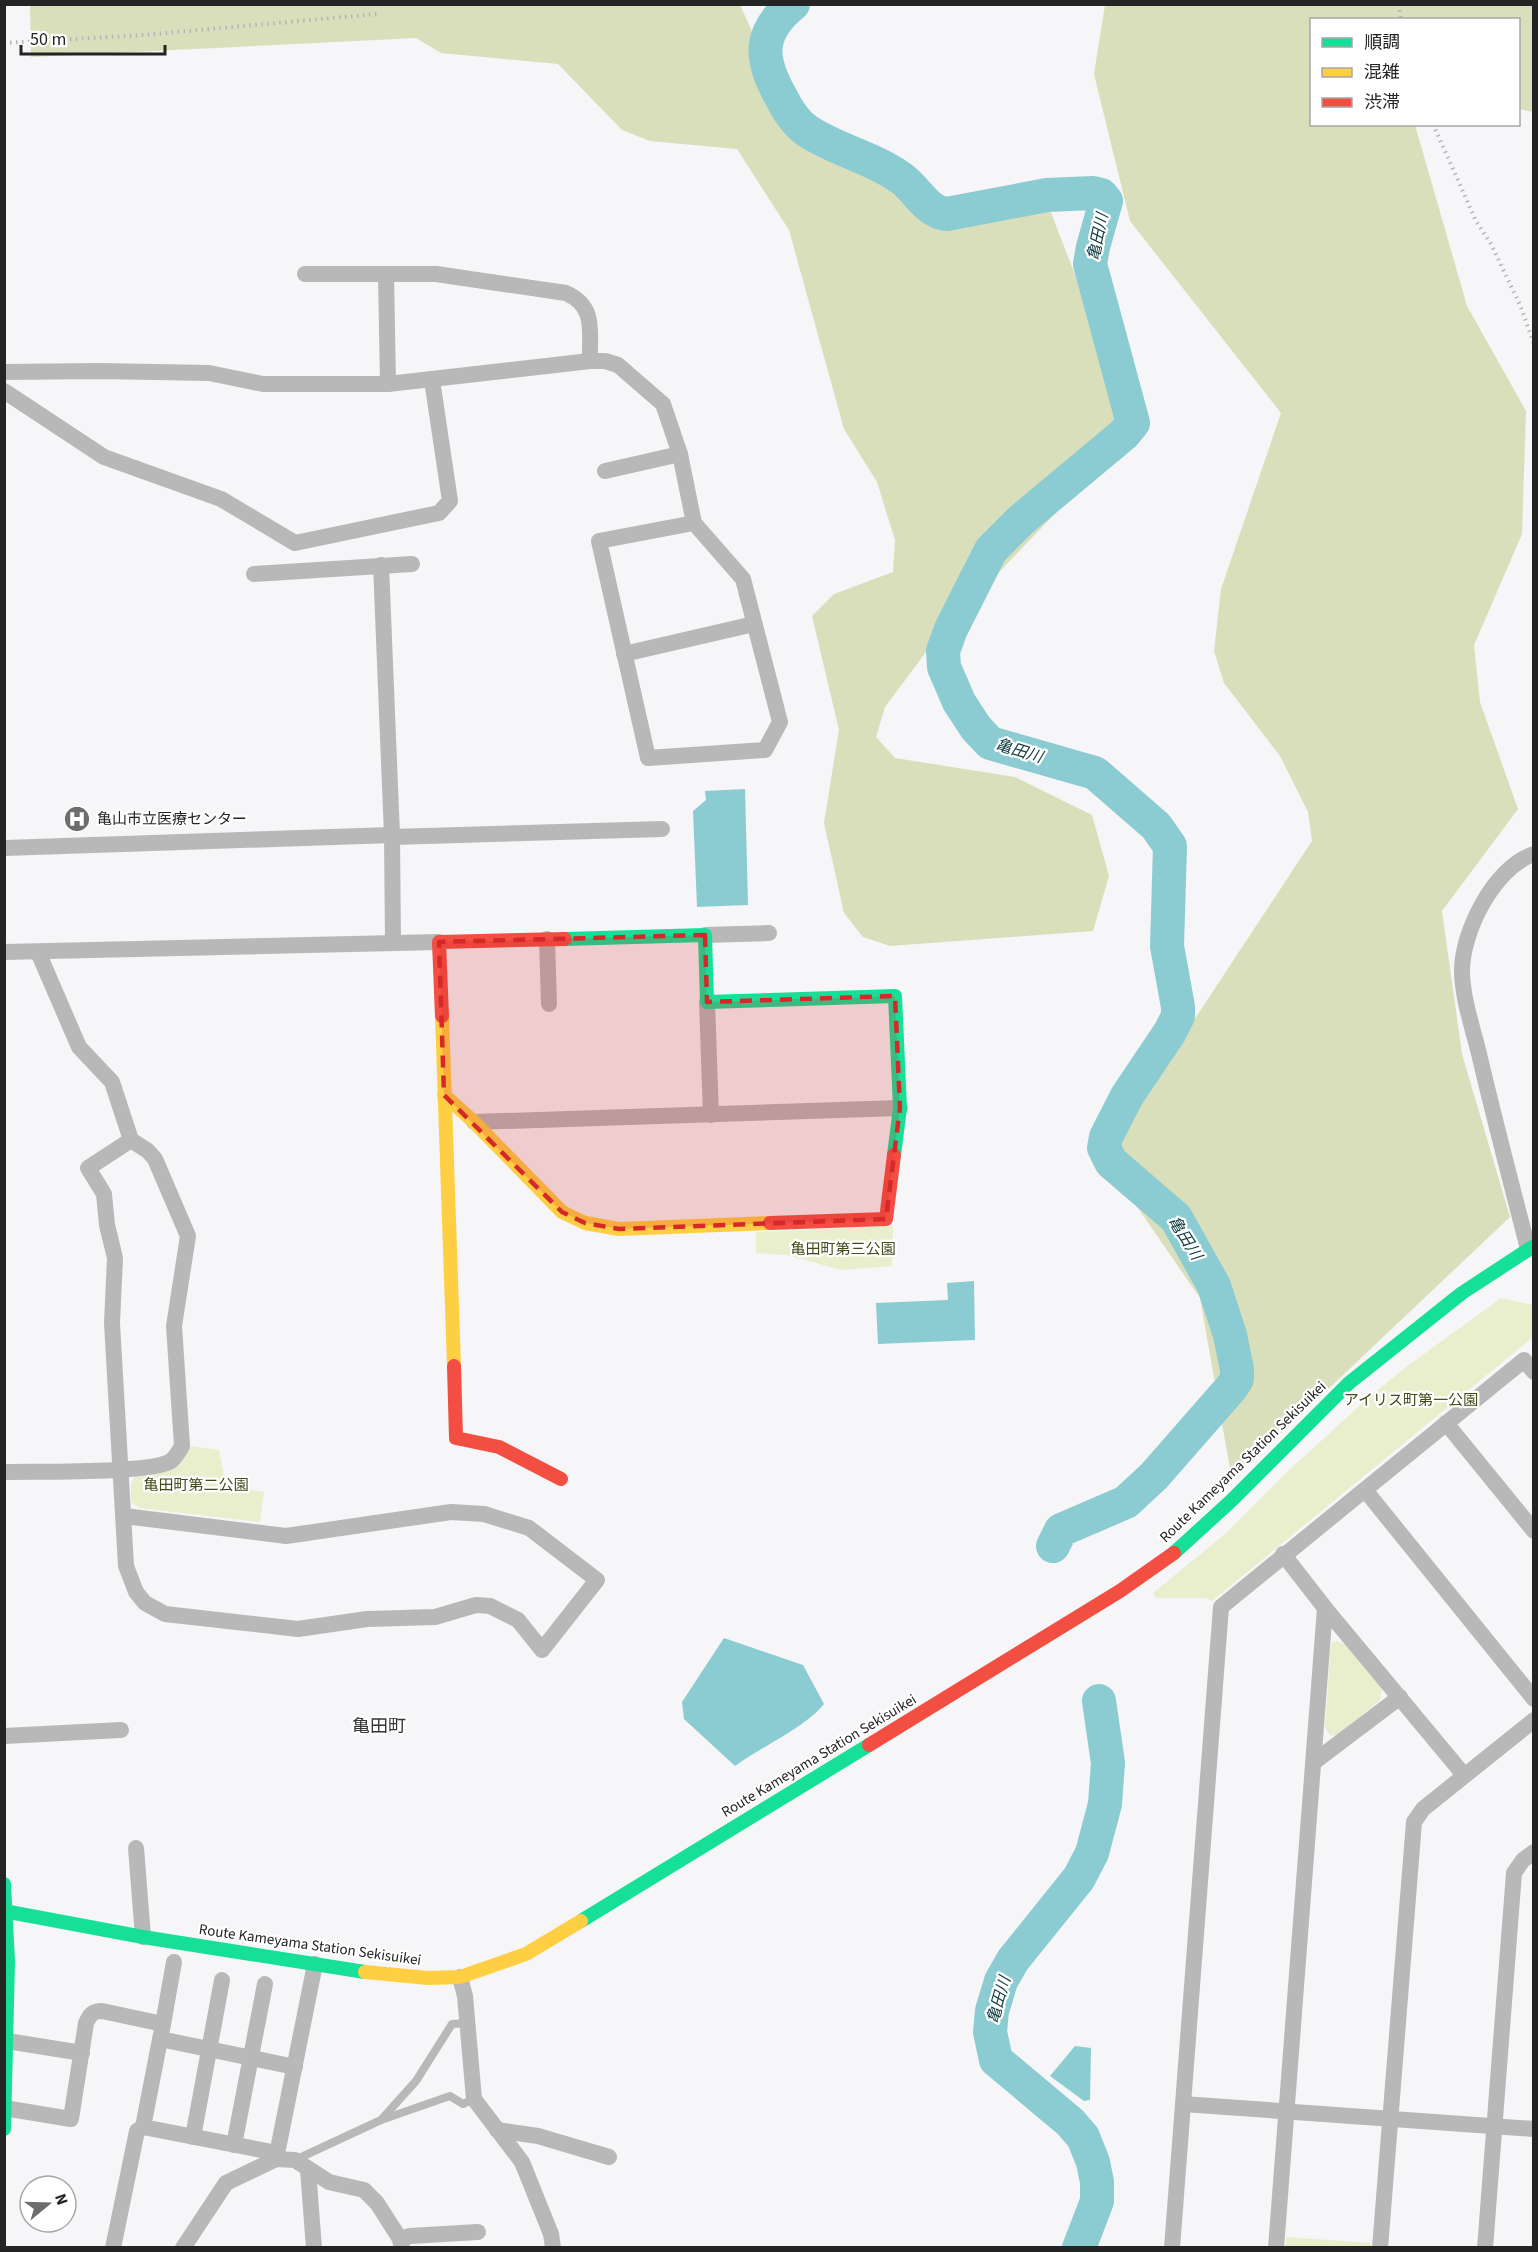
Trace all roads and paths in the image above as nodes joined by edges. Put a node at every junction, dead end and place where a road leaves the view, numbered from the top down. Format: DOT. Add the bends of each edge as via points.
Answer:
graph roads {
  1 [pos="377,14"];
  2 [pos="4,44"];
  3 [pos="1434,126"];
  4 [pos="305,274"];
  5 [pos="386,274"];
  6 [pos="1533,344"];
  7 [pos="590,361"];
  8 [pos="4,372"];
  9 [pos="432,380"];
  10 [pos="388,384"];
  11 [pos="4,391"];
  12 [pos="680,454"];
  13 [pos="605,471"];
  14 [pos="694,524"];
  15 [pos="412,564"];
  16 [pos="381,566"];
  17 [pos="254,574"];
  18 [pos="754,624"];
  19 [pos="624,654"];
  20 [pos="662,829"];
  21 [pos="392,836"];
  22 [pos="4,848"];
  23 [pos="1533,854"];
  24 [pos="769,933"];
  25 [pos="705,935"];
  26 [pos="547,939"];
  27 [pos="438,942"];
  28 [pos="393,943"];
  29 [pos="4,952"];
  30 [pos="38,952"];
  31 [pos="707,1002"];
  32 [pos="549,1004"];
  33 [pos="444,1095"];
  34 [pos="900,1108"];
  35 [pos="711,1114"];
  36 [pos="474,1122"];
  37 [pos="131,1140"];
  38 [pos="1532,1250"];
  39 [pos="1533,1372"];
  40 [pos="1446,1423"];
  41 [pos="121,1469"];
  42 [pos="4,1472"];
  43 [pos="561,1479"];
  44 [pos="1365,1490"];
  45 [pos="124,1516"];
  46 [pos="1533,1531"];
  47 [pos="1283,1554"];
  48 [pos="1325,1608"];
  49 [pos="1400,1697"];
  50 [pos="1533,1699"];
  51 [pos="1533,1720"];
  52 [pos="121,1730"];
  53 [pos="4,1736"];
  54 [pos="1314,1762"];
  55 [pos="1464,1775"];
  56 [pos="136,1848"];
  57 [pos="1533,1852"];
  58 [pos="4,1884"];
  59 [pos="5,1911"];
  60 [pos="143,1937"];
  61 [pos="174,1962"];
  62 [pos="315,1964"];
  63 [pos="460,1977"];
  64 [pos="222,1980"];
  65 [pos="266,1984"];
  66 [pos="467,2023"];
  67 [pos="162,2032"];
  68 [pos="7,2041"];
  69 [pos="210,2049"];
  70 [pos="82,2053"];
  71 [pos="252,2058"];
  72 [pos="295,2067"];
  73 [pos="474,2099"];
  74 [pos="1182,2104"];
  75 [pos="5,2108"];
  76 [pos="1287,2110"];
  77 [pos="1390,2118"];
  78 [pos="381,2120"];
  79 [pos="1494,2126"];
  80 [pos="143,2127"];
  81 [pos="4,2129"];
  82 [pos="1533,2129"];
  83 [pos="497,2130"];
  84 [pos="194,2137"];
  85 [pos="234,2145"];
  86 [pos="276,2156"];
  87 [pos="609,2157"];
  88 [pos="301,2165"];
  89 [pos="478,2232"];
  90 [pos="401,2243"];
  91 [pos="113,2247"];
  92 [pos="183,2247"];
  93 [pos="314,2247"];
  94 [pos="553,2247"];
  95 [pos="1172,2247"];
  96 [pos="1276,2247"];
  97 [pos="1380,2247"];
  98 [pos="1485,2247"];
  1 -- 2 [label="path"];
  3 -- 6 [label="path" via="1476,221 1520,305"];
  4 -- 5 [label="street"];
  5 -- 7 [label="street" via="436,274 566,293 581,302 588,315"];
  5 -- 10 [label="street"];
  7 -- 9 [label="street"];
  7 -- 12 [label="street" via="618,365 663,404"];
  8 -- 10 [label="street" via="210,373 263,384"];
  9 -- 10 [label="street"];
  9 -- 11 [label="street" via="450,501 439,513 295,543 221,500 104,457"];
  12 -- 13 [label="street"];
  12 -- 14 [label="street"];
  14 -- 18 [label="street" via="743,579"];
  14 -- 19 [label="street" via="598,541"];
  15 -- 16 [label="street"];
  16 -- 17 [label="street"];
  16 -- 21 [label="street"];
  18 -- 19 [label="street"];
  18 -- 19 [label="street" via="780,722 765,750 648,758"];
  20 -- 21 [label="street"];
  21 -- 22 [label="street"];
  21 -- 28 [label="street"];
  23 -- 38 [label="street" via="1512,867 1484,899 1469,933 1462,974 1497,1130"];
  24 -- 25 [label="street"];
  25 -- 26 [label="street"];
  25 -- 31 [label="street"];
  26 -- 27 [label="street"];
  26 -- 32 [label="street"];
  27 -- 28 [label="street"];
  27 -- 33 [label="street"];
  28 -- 30 [label="street"];
  29 -- 30 [label="street"];
  30 -- 37 [label="street" via="79,1047 112,1082"];
  31 -- 34 [label="street" via="895,996"];
  31 -- 35 [label="street"];
  33 -- 36 [label="street"];
  33 -- 43 [label="street" via="456,1438 499,1447"];
  34 -- 35 [label="street"];
  34 -- 36 [label="street" via="886,1219 619,1229 585,1223 562,1212"];
  35 -- 36 [label="street"];
  37 -- 41 [label="street" via="88,1168 104,1194 115,1258 112,1323"];
  37 -- 41 [label="street" via="155,1159 188,1236 174,1326 182,1446 171,1460 159,1466"];
  38 -- 63 [label="street, Route Kameyama Station Sekisuikei" via="1462,1293 1349,1383 1176,1551 1120,1591 526,1953"];
  39 -- 40 [label="street" via="1524,1360"];
  40 -- 44 [label="street"];
  40 -- 46 [label="street"];
  41 -- 42 [label="street"];
  41 -- 45 [label="street"];
  44 -- 47 [label="street"];
  44 -- 50 [label="street"];
  45 -- 45 [label="street" via="130,1581 145,1604 165,1614 298,1629 367,1619 435,1617 476,1605 490,1606 518,1620 542,1650 597,1580 529,1528 484,1514 451,1512 286,1536"];
  47 -- 48 [label="street"];
  47 -- 74 [label="street" via="1221,1607"];
  48 -- 49 [label="street"];
  48 -- 54 [label="street"];
  49 -- 54 [label="street"];
  49 -- 55 [label="street"];
  51 -- 55 [label="street"];
  52 -- 53 [label="street"];
  54 -- 76 [label="street"];
  55 -- 77 [label="street" via="1423,1809 1414,1822"];
  56 -- 60 [label="street"];
  57 -- 79 [label="street" via="1514,1873"];
  58 -- 59 [label="street"];
  59 -- 60 [label="street, Route Kameyama Station Sekisuikei"];
  59 -- 68 [label="street"];
  60 -- 62 [label="street, Route Kameyama Station Sekisuikei"];
  61 -- 67 [label="street"];
  62 -- 63 [label="street, Route Kameyama Station Sekisuikei" via="428,1978"];
  62 -- 72 [label="street"];
  63 -- 66 [label="street"];
  64 -- 69 [label="street"];
  65 -- 71 [label="street"];
  66 -- 73 [label="street"];
  66 -- 78 [label="lane" via="452,2024 416,2081"];
  67 -- 69 [label="street"];
  67 -- 70 [label="street" via="96,2011 86,2023"];
  67 -- 80 [label="street"];
  68 -- 70 [label="street"];
  68 -- 75 [label="street"];
  69 -- 71 [label="street"];
  69 -- 84 [label="street"];
  70 -- 75 [label="street" via="71,2119"];
  71 -- 72 [label="street"];
  71 -- 85 [label="street"];
  72 -- 86 [label="street"];
  73 -- 78 [label="lane" via="463,2103 450,2096"];
  73 -- 83 [label="street"];
  74 -- 76 [label="street"];
  74 -- 95 [label="street"];
  75 -- 81 [label="street"];
  76 -- 77 [label="street"];
  76 -- 96 [label="street"];
  77 -- 79 [label="street"];
  77 -- 97 [label="street"];
  78 -- 88 [label="lane"];
  79 -- 82 [label="street"];
  79 -- 98 [label="street"];
  80 -- 84 [label="street"];
  80 -- 91 [label="street" via="137,2131"];
  83 -- 87 [label="street" via="538,2136"];
  83 -- 94 [label="street" via="522,2162"];
  84 -- 85 [label="street"];
  85 -- 86 [label="street"];
  86 -- 88 [label="street"];
  86 -- 92 [label="street" via="226,2183"];
  88 -- 90 [label="street" via="329,2182 364,2190 377,2203"];
  88 -- 93 [label="street"];
  89 -- 90 [label="street" via="410,2236"];
}
